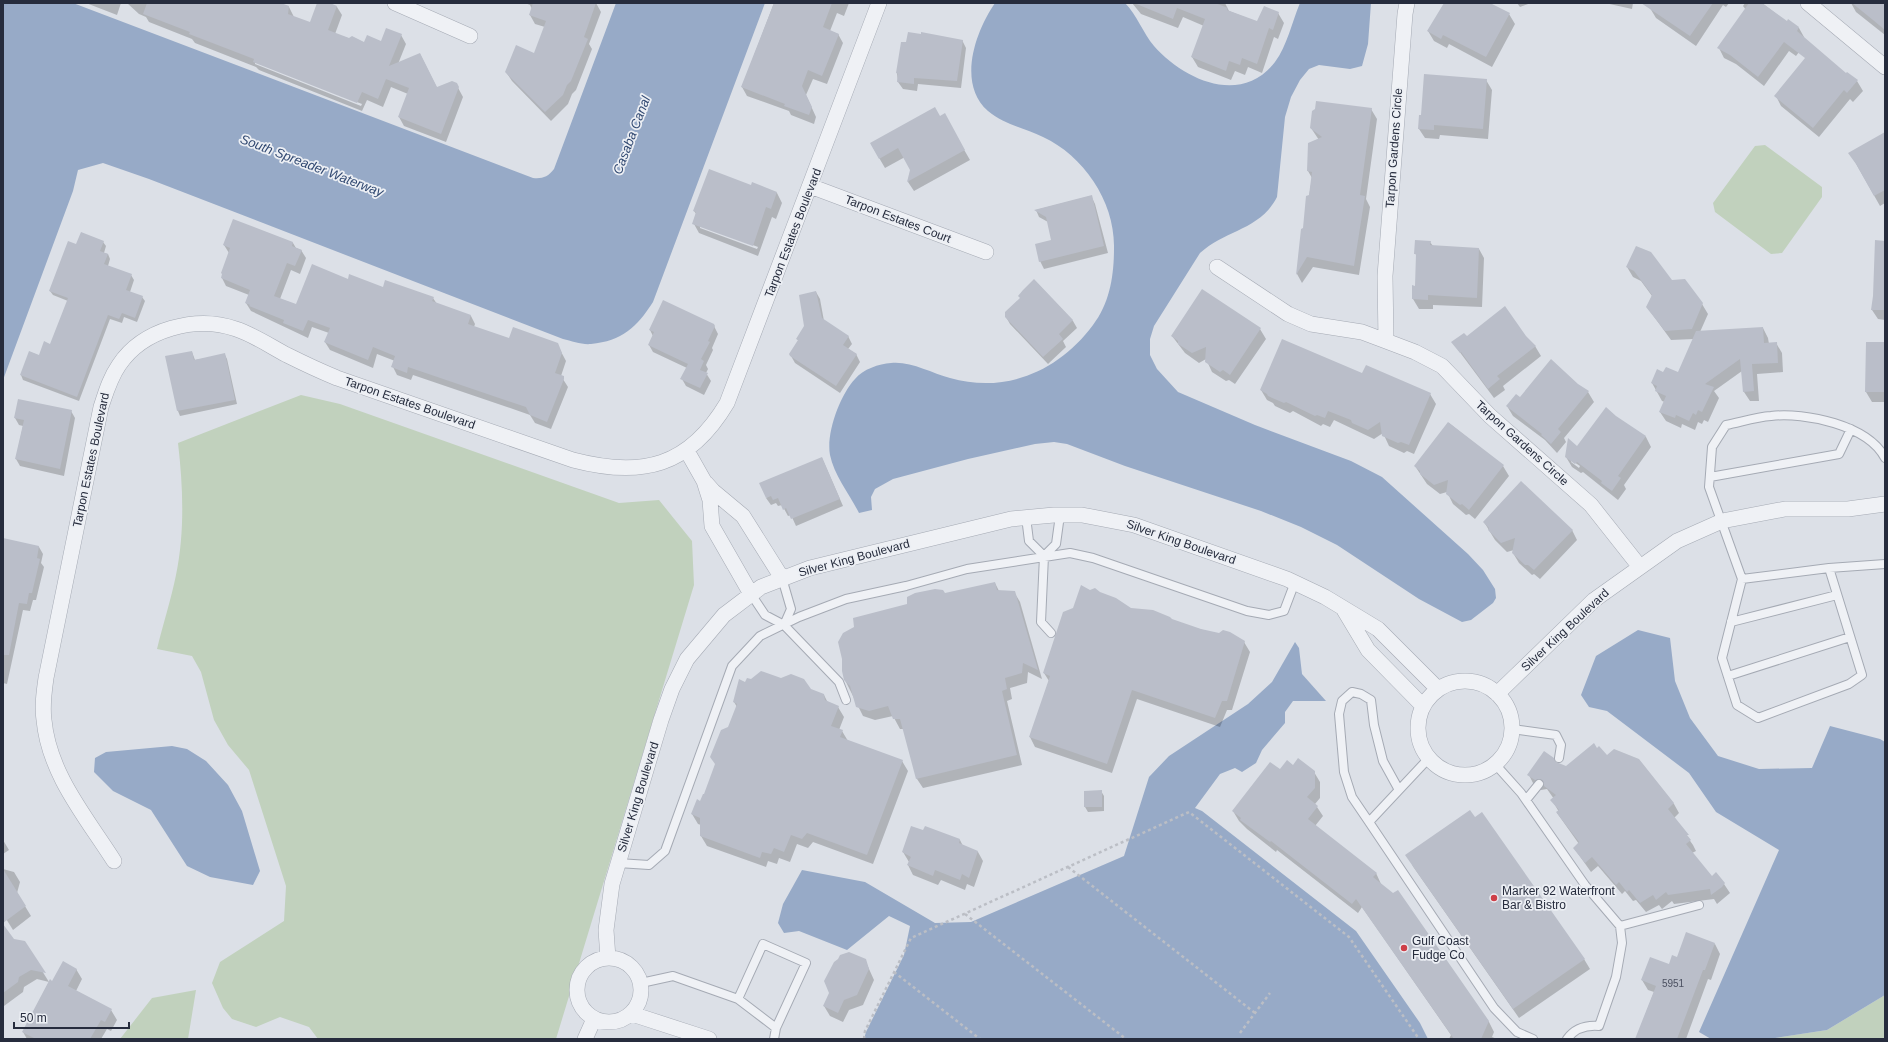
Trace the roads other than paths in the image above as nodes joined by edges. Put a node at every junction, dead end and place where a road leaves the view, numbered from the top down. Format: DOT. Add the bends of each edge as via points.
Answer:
graph roads {
  1 [pos="395,3"];
  2 [pos="879,3"];
  3 [pos="1407,3"];
  4 [pos="1808,3"];
  5 [pos="470,36"];
  6 [pos="1885,67"];
  7 [pos="810,186"];
  8 [pos="986,252"];
  9 [pos="1217,267"];
  10 [pos="1386,341"];
  11 [pos="1851,429"];
  12 [pos="687,451"];
  13 [pos="1885,458"];
  14 [pos="1710,477"];
  15 [pos="704,481"];
  16 [pos="1885,504"];
  17 [pos="1060,515"];
  18 [pos="1026,517"];
  19 [pos="1722,521"];
  20 [pos="1044,556"];
  21 [pos="1885,564"];
  22 [pos="1640,566"];
  23 [pos="1829,568"];
  24 [pos="782,578"];
  25 [pos="1742,579"];
  26 [pos="1295,582"];
  27 [pos="751,594"];
  28 [pos="1837,595"];
  29 [pos="1344,610"];
  30 [pos="1731,622"];
  31 [pos="784,625"];
  32 [pos="1051,633"];
  33 [pos="1850,637"];
  34 [pos="1728,676"];
  35 [pos="1438,689"];
  36 [pos="1498,694"];
  37 [pos="846,700"];
  38 [pos="1423,706"];
  39 [pos="1512,729"];
  40 [pos="1429,758"];
  41 [pos="1559,758"];
  42 [pos="1495,764"];
  43 [pos="1540,784"];
  44 [pos="1399,790"];
  45 [pos="1526,800"];
  46 [pos="1369,822"];
  47 [pos="114,861"];
  48 [pos="618,863"];
  49 [pos="1699,905"];
  50 [pos="1620,926"];
  51 [pos="608,958"];
  52 [pos="641,983"];
  53 [pos="738,1000"];
  54 [pos="632,1014"];
  55 [pos="594,1019"];
  56 [pos="776,1028"];
  57 [pos="585,1039"];
  58 [pos="709,1039"];
  59 [pos="774,1039"];
  60 [pos="1534,1039"];
  61 [pos="1567,1039"];
  1 -- 5 [label="street"];
  2 -- 7 [label="street, Tarpon Estates Boulevard"];
  3 -- 10 [label="street, Tarpon Gardens Circle" via="1385,276"];
  4 -- 6 [label="street"];
  7 -- 8 [label="street, Tarpon Estates Court"];
  7 -- 12 [label="street, Tarpon Estates Boulevard" via="727,403 704,436"];
  9 -- 10 [label="street, Tarpon Gardens Circle" via="1288,314 1311,324 1362,332"];
  10 -- 22 [label="street, Tarpon Gardens Circle" via="1442,366 1490,416 1591,505"];
  11 -- 13 [label="lane" via="1866,437"];
  11 -- 14 [label="lane" via="1839,454"];
  11 -- 14 [label="lane" via="1813,418 1772,416 1726,425 1712,446"];
  12 -- 15 [label="street"];
  12 -- 47 [label="street, Tarpon Estates Boulevard" via="668,460 636,468 609,468 572,460 336,378 235,328 215,324 176,326 140,344 119,364 108,385 101,407 46,678 43,704 47,737 55,767"];
  14 -- 19 [label="lane" via="1709,487"];
  15 -- 24 [label="street" via="743,516"];
  15 -- 27 [label="street" via="710,500 712,526"];
  16 -- 19 [label="street, Silver King Boulevard" via="1848,509 1785,509"];
  17 -- 18 [label="street, Silver King Boulevard"];
  17 -- 20 [label="lane" via="1056,544"];
  17 -- 26 [label="street, Silver King Boulevard" via="1082,515 1134,525"];
  18 -- 20 [label="lane" via="1029,541"];
  18 -- 24 [label="street, Silver King Boulevard" via="810,568"];
  19 -- 22 [label="street, Silver King Boulevard" via="1677,541"];
  19 -- 25 [label="lane"];
  20 -- 26 [label="lane" via="1070,552 1093,558 1247,611 1269,615 1284,611"];
  20 -- 31 [label="lane" via="967,569 846,599"];
  20 -- 32 [label="lane" via="1040,622"];
  21 -- 23 [label="lane"];
  22 -- 36 [label="street, Silver King Boulevard" via="1594,600"];
  23 -- 25 [label="lane"];
  23 -- 28 [label="lane"];
  24 -- 27 [label="street, Silver King Boulevard"];
  24 -- 31 [label="lane" via="791,609"];
  25 -- 30 [label="lane"];
  26 -- 29 [label="street, Silver King Boulevard"];
  27 -- 31 [label="lane" via="764,616"];
  27 -- 48 [label="street, Silver King Boulevard" via="724,615 684,665 672,689"];
  28 -- 30 [label="lane"];
  28 -- 33 [label="lane"];
  29 -- 35 [label="street, Silver King Boulevard" via="1378,629"];
  29 -- 38 [label="street, Silver King Boulevard" via="1368,650"];
  30 -- 34 [label="lane" via="1722,658"];
  31 -- 37 [label="lane" via="839,682"];
  31 -- 48 [label="lane" via="760,636 732,666 665,851 649,866"];
  33 -- 34 [label="lane"];
  33 -- 34 [label="lane" via="1862,675 1849,684 1758,718 1737,705"];
  35 -- 36 [label="street" via="1453,682 1469,681 1484,685"];
  35 -- 38 [label="street"];
  36 -- 39 [label="street" via="1511,716"];
  38 -- 40 [label="street" via="1418,733"];
  39 -- 41 [label="lane" via="1556,736 1562,745"];
  39 -- 42 [label="street" via="1510,742"];
  40 -- 42 [label="street" via="1440,768 1468,775 1482,772"];
  40 -- 44 [label="lane"];
  42 -- 45 [label="lane"];
  43 -- 45 [label="lane"];
  44 -- 46 [label="lane"];
  44 -- 46 [label="lane" via="1383,761 1374,725 1372,700 1352,692 1342,701 1339,714 1344,772 1352,796"];
  45 -- 50 [label="lane" via="1585,885"];
  46 -- 60 [label="lane" via="1494,1008 1517,1032"];
  48 -- 51 [label="street, Silver King Boulevard" via="607,912"];
  49 -- 50 [label="lane"];
  50 -- 61 [label="lane" via="1622,943 1616,977 1599,1026 1586,1025"];
  51 -- 52 [label="street" via="619,959 629,964"];
  51 -- 55 [label="street" via="588,965 577,983 576,994 579,1004 585,1013"];
  52 -- 53 [label="lane" via="673,976"];
  52 -- 54 [label="street" via="639,1005"];
  53 -- 56 [label="lane"];
  53 -- 56 [label="lane" via="762,944 806,963"];
  54 -- 55 [label="street" via="614,1023"];
  54 -- 58 [label="street"];
  55 -- 57 [label="street"];
  56 -- 59 [label="lane"];
}
